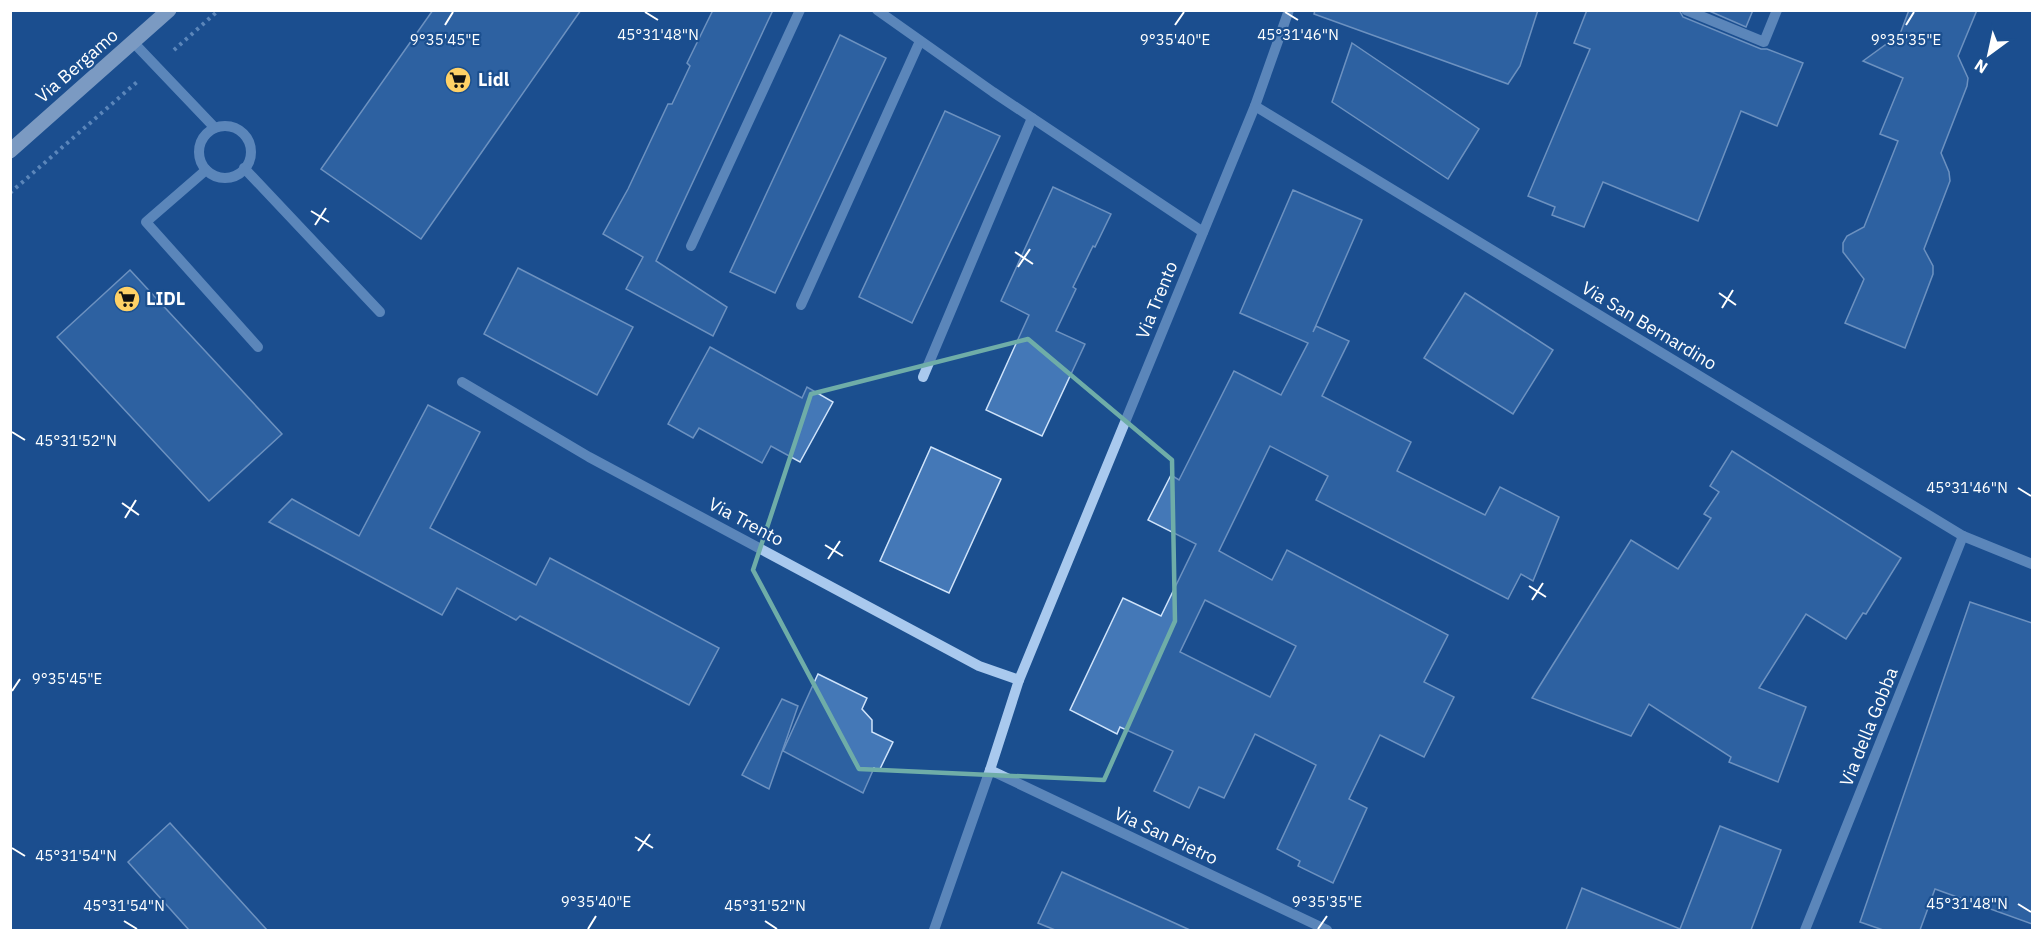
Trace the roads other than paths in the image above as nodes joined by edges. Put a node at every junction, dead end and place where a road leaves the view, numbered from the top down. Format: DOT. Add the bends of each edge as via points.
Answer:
graph roads {
  1 [pos="170,10"];
  2 [pos="800,10"];
  3 [pos="877,10"];
  4 [pos="1289,10"];
  5 [pos="1686,10"];
  6 [pos="1777,10"];
  7 [pos="920,41"];
  8 [pos="133,42"];
  9 [pos="1255,106"];
  10 [pos="1032,118"];
  11 [pos="215,128"];
  12 [pos="10,151"];
  13 [pos="244,168"];
  14 [pos="206,170"];
  15 [pos="1203,232"];
  16 [pos="691,246"];
  17 [pos="801,304"];
  18 [pos="380,312"];
  19 [pos="258,347"];
  20 [pos="923,377"];
  21 [pos="462,382"];
  22 [pos="1963,537"];
  23 [pos="2032,564"];
  24 [pos="1019,680"];
  25 [pos="990,770"];
  26 [pos="934,930"];
  27 [pos="1327,930"];
  28 [pos="1804,930"];
  1 -- 8 [label="main road, Via Bergamo"];
  2 -- 16 [label="street"];
  3 -- 7 [label="street"];
  4 -- 9 [label="street, Via Trento"];
  5 -- 6 [label="street" via="1764,42"];
  7 -- 10 [label="street"];
  7 -- 17 [label="street"];
  8 -- 11 [label="street"];
  8 -- 12 [label="main road, Via Bergamo"];
  9 -- 15 [label="street, Via Trento"];
  9 -- 22 [label="street, Via San Bernardino"];
  10 -- 15 [label="street"];
  10 -- 20 [label="street"];
  11 -- 13 [label="street" via="232,127 246,137 250,153"];
  11 -- 14 [label="street" via="202,138 200,146 201,163"];
  13 -- 14 [label="street" via="224,178"];
  13 -- 18 [label="street"];
  14 -- 19 [label="street" via="146,222"];
  15 -- 24 [label="street, Via Trento"];
  21 -- 24 [label="street, Via Trento" via="589,457 979,666"];
  22 -- 23 [label="street, Via San Bernardino"];
  22 -- 28 [label="street, Via della Gobba"];
  24 -- 25 [label="street, Via Trento"];
  25 -- 26 [label="street, Via Trento"];
  25 -- 27 [label="street, Via San Pietro"];
}
